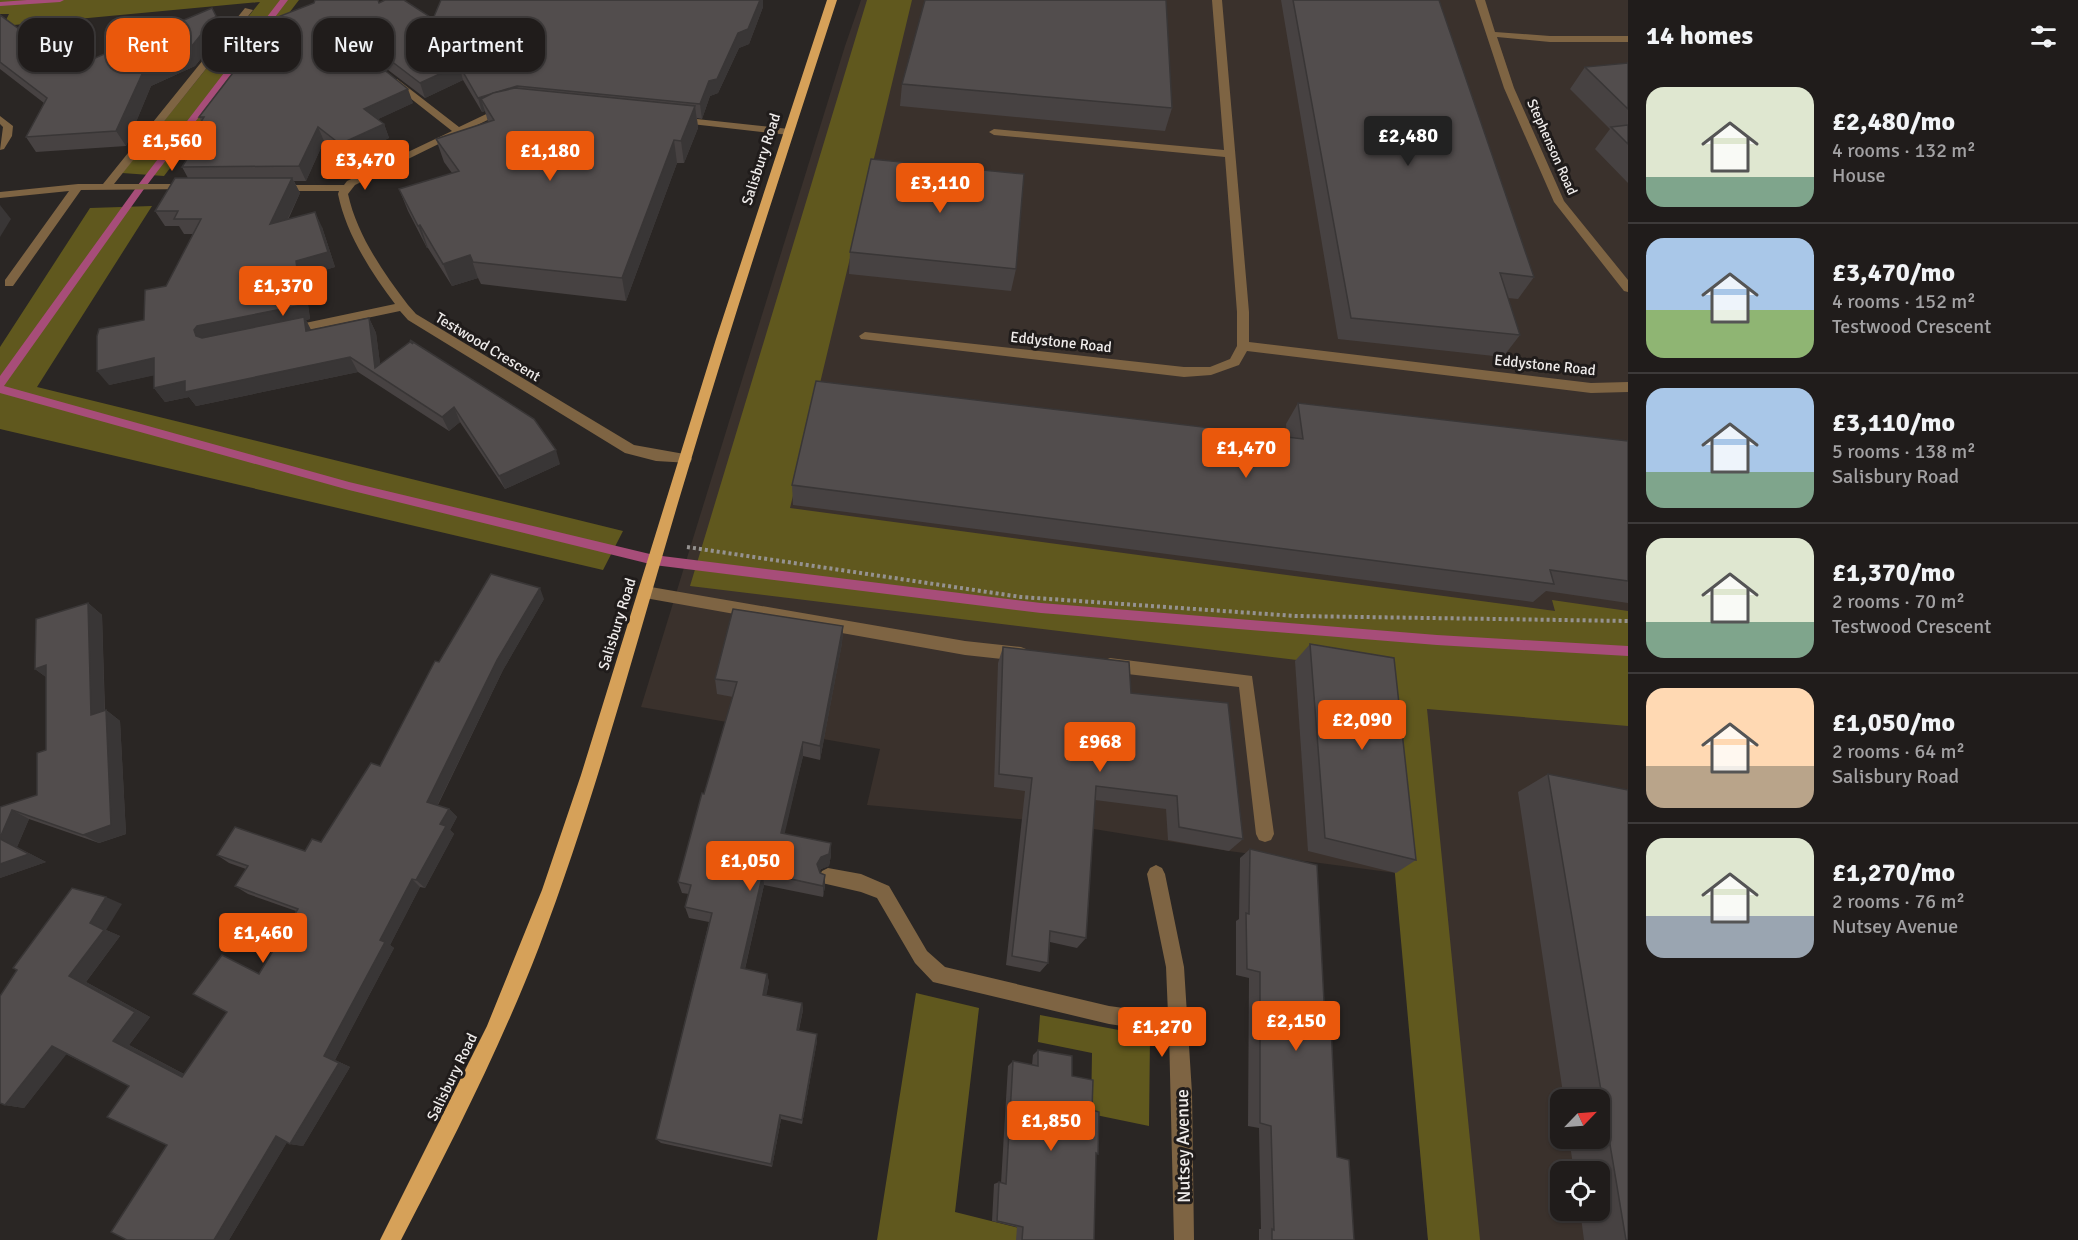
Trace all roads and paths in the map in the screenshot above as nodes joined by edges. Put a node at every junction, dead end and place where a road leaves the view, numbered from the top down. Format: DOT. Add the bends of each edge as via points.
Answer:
graph roads {
  1 [pos="832,0"];
  2 [pos="1217,0"];
  3 [pos="1480,0"];
  4 [pos="248,10"];
  5 [pos="1491,34"];
  6 [pos="1628,39"];
  7 [pos="383,72"];
  8 [pos="520,106"];
  9 [pos="0,119"];
  10 [pos="671,120"];
  11 [pos="457,130"];
  12 [pos="789,132"];
  13 [pos="994,132"];
  14 [pos="0,147"];
  15 [pos="1230,154"];
  16 [pos="78,187"];
  17 [pos="106,187"];
  18 [pos="199,187"];
  19 [pos="267,188"];
  20 [pos="346,188"];
  21 [pos="0,195"];
  22 [pos="9,283"];
  23 [pos="1628,288"];
  24 [pos="401,307"];
  25 [pos="279,332"];
  26 [pos="865,336"];
  27 [pos="1243,345"];
  28 [pos="1628,387"];
  29 [pos="685,459"];
  30 [pos="659,543"];
  31 [pos="645,592"];
  32 [pos="1628,621"];
  33 [pos="1036,656"];
  34 [pos="1094,663"];
  35 [pos="1265,834"];
  36 [pos="1156,874"];
  37 [pos="828,877"];
  38 [pos="1179,1025"];
  39 [pos="390,1240"];
  40 [pos="1184,1240"];
  1 -- 12 [label="main road, Salisbury Road"];
  2 -- 15 [label="street"];
  3 -- 5 [label="street, Stephenson Road"];
  4 -- 17 [label="street"];
  5 -- 6 [label="street" via="1561,40"];
  5 -- 23 [label="street, Stephenson Road" via="1509,87 1559,202"];
  7 -- 11 [label="street"];
  8 -- 11 [label="street" via="496,111"];
  9 -- 14 [label="street" via="9,131"];
  10 -- 12 [label="street"];
  11 -- 20 [label="street" via="361,176"];
  12 -- 29 [label="main road, Salisbury Road"];
  13 -- 15 [label="street"];
  15 -- 27 [label="street"];
  16 -- 17 [label="street"];
  16 -- 21 [label="street"];
  16 -- 22 [label="street"];
  17 -- 18 [label="street"];
  19 -- 20 [label="street"];
  20 -- 24 [label="street, Testwood Crescent" via="343,194 347,213"];
  24 -- 25 [label="street"];
  24 -- 29 [label="street, Testwood Crescent" via="429,330 630,449"];
  26 -- 27 [label="street, Eddystone Road" via="1184,372 1211,370 1235,362"];
  27 -- 28 [label="street, Eddystone Road" via="1591,388"];
  29 -- 30 [label="main road, Salisbury Road"];
  30 -- 31 [label="main road, Salisbury Road"];
  30 -- 32 [label="path" via="1021,597 1296,616"];
  31 -- 33 [label="street" via="965,648"];
  31 -- 39 [label="main road, Salisbury Road" via="602,737 532,938 473,1078"];
  34 -- 35 [label="street" via="1246,681"];
  36 -- 38 [label="street, Nutsey Avenue" via="1175,967"];
  37 -- 38 [label="street" via="883,892 921,957 940,975 1109,1015"];
  38 -- 40 [label="street, Nutsey Avenue"];
}
